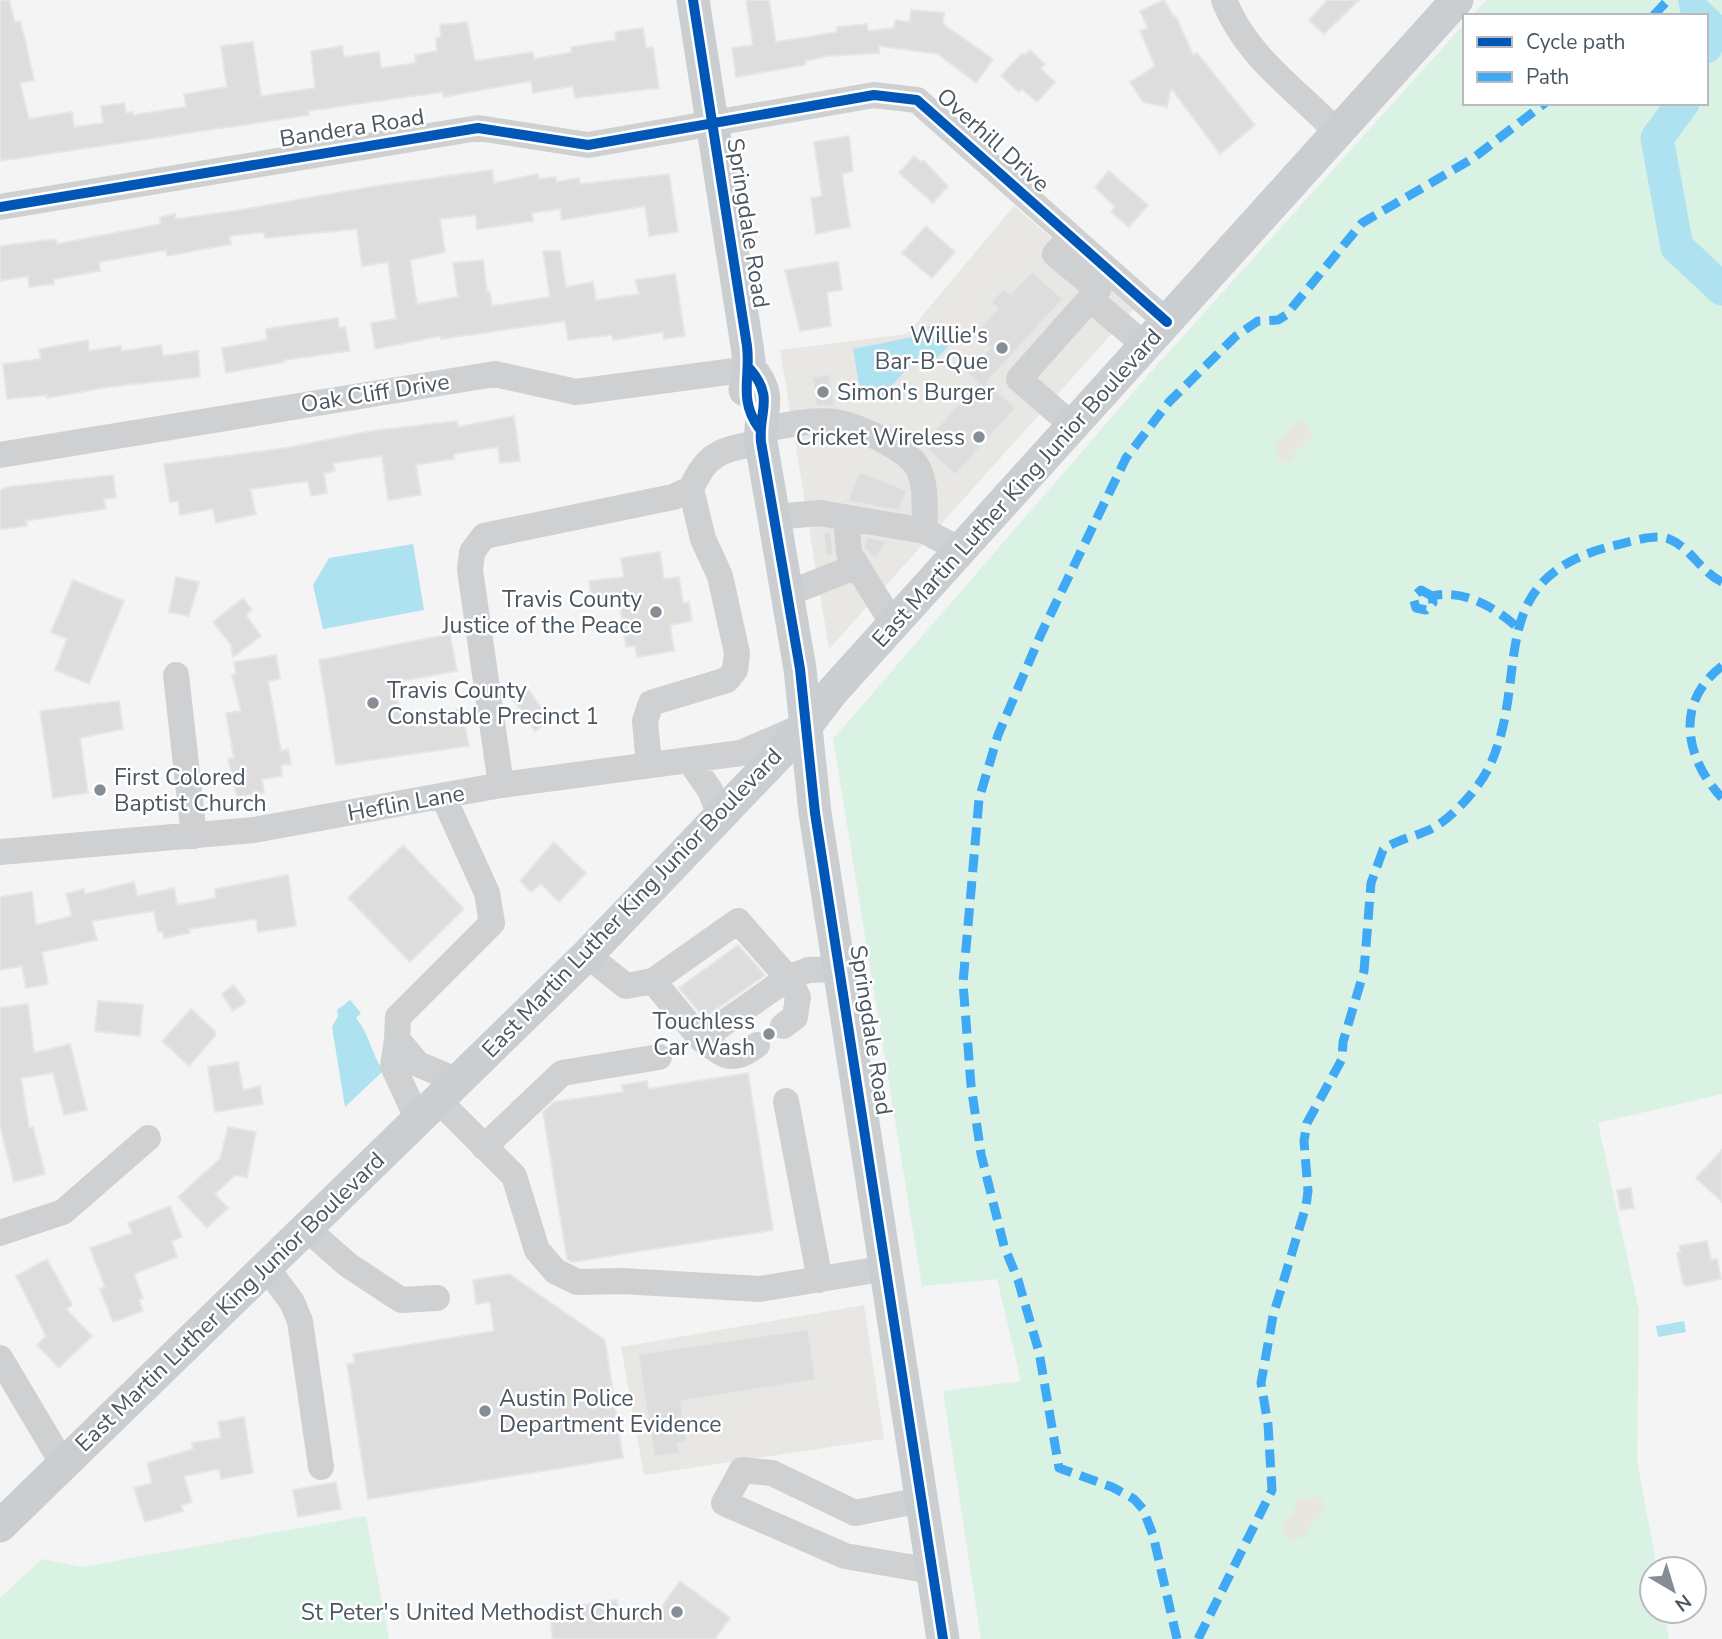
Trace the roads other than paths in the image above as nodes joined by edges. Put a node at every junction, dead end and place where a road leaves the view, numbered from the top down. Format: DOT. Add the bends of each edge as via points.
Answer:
graph roads {
  1 [pos="693,0"];
  2 [pos="1224,0"];
  3 [pos="1457,0"];
  4 [pos="711,126"];
  5 [pos="1338,133"];
  6 [pos="0,207"];
  7 [pos="1100,288"];
  8 [pos="1156,334"];
  9 [pos="750,369"];
  10 [pos="1073,426"];
  11 [pos="760,433"];
  12 [pos="0,455"];
  13 [pos="691,489"];
  14 [pos="774,517"];
  15 [pos="846,518"];
  16 [pos="925,531"];
  17 [pos="960,551"];
  18 [pos="857,566"];
  19 [pos="787,594"];
  20 [pos="893,624"];
  21 [pos="176,675"];
  22 [pos="806,726"];
  23 [pos="689,760"];
  24 [pos="649,765"];
  25 [pos="501,785"];
  26 [pos="443,796"];
  27 [pos="719,813"];
  28 [pos="194,836"];
  29 [pos="0,852"];
  30 [pos="587,955"];
  31 [pos="841,969"];
  32 [pos="789,978"];
  33 [pos="653,981"];
  34 [pos="783,1026"];
  35 [pos="397,1039"];
  36 [pos="701,1039"];
  37 [pos="757,1045"];
  38 [pos="659,1057"];
  39 [pos="438,1100"];
  40 [pos="786,1101"];
  41 [pos="148,1138"];
  42 [pos="484,1147"];
  43 [pos="306,1228"];
  44 [pos="0,1233"];
  45 [pos="266,1267"];
  46 [pos="887,1268"];
  47 [pos="820,1280"];
  48 [pos="437,1298"];
  49 [pos="0,1358"];
  50 [pos="63,1464"];
  51 [pos="321,1468"];
  52 [pos="921,1500"];
  53 [pos="0,1526"];
  54 [pos="932,1571"];
  55 [pos="943,1639"];
  1 -- 4 [label="main road, Springdale Road"];
  2 -- 5 [label="street" via="1234,26 1254,53"];
  3 -- 5 [label="main road, East Martin Luther King Junior Boulevard"];
  4 -- 6 [label="street, Bandera Road" via="588,145 478,128"];
  4 -- 7 [label="street, Overhill Drive" via="874,95 917,100 1070,237"];
  4 -- 9 [label="main road, Springdale Road"];
  5 -- 8 [label="main road, East Martin Luther King Junior Boulevard"];
  7 -- 8 [label="street, Overhill Drive"];
  7 -- 10 [label="street" via="1019,379"];
  8 -- 10 [label="main road, East Martin Luther King Junior Boulevard"];
  9 -- 11 [label="main road, Springdale Road" via="744,384 750,415"];
  9 -- 12 [label="street, Oak Cliff Drive" via="576,392 495,374"];
  10 -- 17 [label="main road, East Martin Luther King Junior Boulevard"];
  11 -- 13 [label="street" via="707,459"];
  11 -- 14 [label="main road, Springdale Road"];
  11 -- 16 [label="street" via="834,422 883,440 919,469"];
  13 -- 24 [label="street" via="703,539 720,576 737,653 735,670 726,680 651,703 645,721"];
  13 -- 25 [label="street" via="674,498 484,536 472,552 474,608"];
  14 -- 15 [label="street" via="820,513"];
  14 -- 19 [label="main road, Springdale Road"];
  15 -- 16 [label="street"];
  15 -- 18 [label="street" via="849,553"];
  16 -- 17 [label="street"];
  17 -- 20 [label="main road, East Martin Luther King Junior Boulevard"];
  18 -- 19 [label="street"];
  18 -- 20 [label="street"];
  19 -- 22 [label="main road, Springdale Road"];
  20 -- 22 [label="main road, East Martin Luther King Junior Boulevard"];
  21 -- 28 [label="street"];
  22 -- 23 [label="street, Heflin Lane" via="741,753"];
  22 -- 27 [label="main road, East Martin Luther King Junior Boulevard"];
  22 -- 31 [label="main road, Springdale Road"];
  23 -- 24 [label="street, Heflin Lane"];
  23 -- 27 [label="street"];
  24 -- 25 [label="street, Heflin Lane"];
  25 -- 26 [label="street, Heflin Lane"];
  26 -- 28 [label="street, Heflin Lane" via="254,830"];
  26 -- 35 [label="street" via="487,893 492,923 398,1017"];
  27 -- 30 [label="main road, East Martin Luther King Junior Boulevard"];
  28 -- 29 [label="street, Heflin Lane"];
  30 -- 33 [label="street" via="626,986"];
  30 -- 39 [label="main road, East Martin Luther King Junior Boulevard"];
  31 -- 32 [label="street" via="808,970"];
  31 -- 46 [label="main road, Springdale Road"];
  32 -- 33 [label="street" via="738,921"];
  32 -- 34 [label="street" via="798,997 795,1017"];
  32 -- 36 [label="street"];
  33 -- 36 [label="street"];
  35 -- 39 [label="street"];
  35 -- 39 [label="street" via="393,1066"];
  36 -- 37 [label="street" via="725,1056 742,1056"];
  38 -- 42 [label="street" via="562,1073"];
  39 -- 42 [label="street"];
  39 -- 43 [label="main road, East Martin Luther King Junior Boulevard"];
  40 -- 47 [label="street"];
  41 -- 44 [label="street" via="63,1212"];
  42 -- 47 [label="street" via="514,1177 537,1250 555,1271 577,1282 760,1289"];
  43 -- 45 [label="main road, East Martin Luther King Junior Boulevard"];
  43 -- 48 [label="street" via="348,1265 401,1300"];
  45 -- 50 [label="main road, East Martin Luther King Junior Boulevard"];
  45 -- 51 [label="street" via="300,1321"];
  46 -- 47 [label="street"];
  46 -- 52 [label="main road, Springdale Road"];
  49 -- 50 [label="street"];
  50 -- 53 [label="main road, East Martin Luther King Junior Boulevard"];
  52 -- 54 [label="main road, Springdale Road"];
  52 -- 54 [label="street" via="855,1513 772,1473 742,1471 724,1503 845,1556"];
  54 -- 55 [label="main road, Springdale Road"];
}
